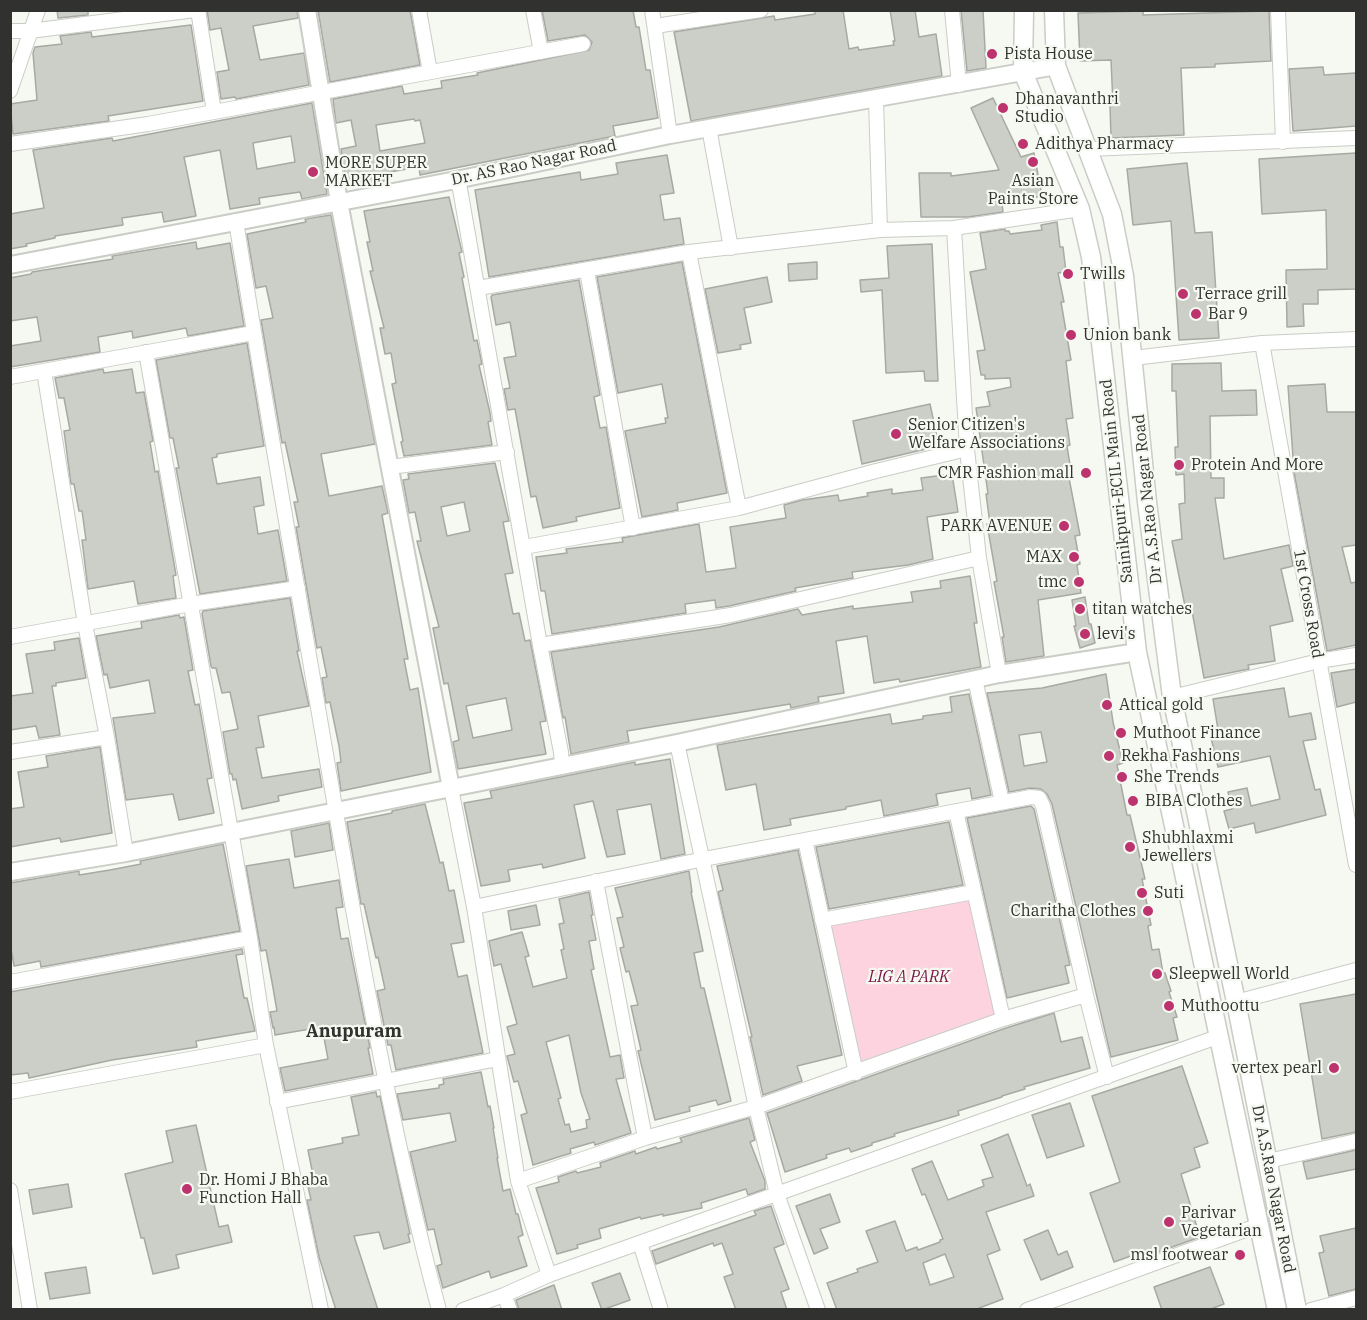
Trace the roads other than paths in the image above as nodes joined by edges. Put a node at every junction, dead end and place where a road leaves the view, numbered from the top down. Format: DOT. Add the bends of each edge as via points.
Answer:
graph roads {
  1 [pos="38,10"];
  2 [pos="197,10"];
  3 [pos="307,10"];
  4 [pos="419,10"];
  5 [pos="532,10"];
  6 [pos="652,10"];
  7 [pos="761,10"];
  8 [pos="952,10"];
  9 [pos="1024,10"];
  10 [pos="1054,10"];
  11 [pos="1278,10"];
  12 [pos="655,26"];
  13 [pos="10,31"];
  14 [pos="30,31"];
  15 [pos="583,44"];
  16 [pos="541,52"];
  17 [pos="1056,66"];
  18 [pos="430,72"];
  19 [pos="1023,72"];
  20 [pos="959,85"];
  21 [pos="10,92"];
  22 [pos="320,92"];
  23 [pos="876,100"];
  24 [pos="214,112"];
  25 [pos="709,128"];
  26 [pos="670,135"];
  27 [pos="1356,138"];
  28 [pos="1283,142"];
  29 [pos="10,144"];
  30 [pos="1088,149"];
  31 [pos="456,180"];
  32 [pos="339,202"];
  33 [pos="1080,209"];
  34 [pos="236,221"];
  35 [pos="954,228"];
  36 [pos="880,230"];
  37 [pos="731,248"];
  38 [pos="689,252"];
  39 [pos="10,265"];
  40 [pos="587,271"];
  41 [pos="478,288"];
  42 [pos="253,333"];
  43 [pos="1356,339"];
  44 [pos="1262,343"];
  45 [pos="146,352"];
  46 [pos="1133,358"];
  47 [pos="44,371"];
  48 [pos="10,377"];
  49 [pos="967,449"];
  50 [pos="507,452"];
  51 [pos="390,467"];
  52 [pos="1147,502"];
  53 [pos="1120,504"];
  54 [pos="739,508"];
  55 [pos="633,528"];
  56 [pos="524,547"];
  57 [pos="979,558"];
  58 [pos="298,588"];
  59 [pos="191,604"];
  60 [pos="85,624"];
  61 [pos="10,637"];
  62 [pos="540,645"];
  63 [pos="1137,652"];
  64 [pos="1356,654"];
  65 [pos="1318,661"];
  66 [pos="999,674"];
  67 [pos="975,679"];
  68 [pos="1172,697"];
  69 [pos="106,736"];
  70 [pos="678,743"];
  71 [pos="10,752"];
  72 [pos="562,766"];
  73 [pos="451,788"];
  74 [pos="1002,802"];
  75 [pos="336,811"];
  76 [pos="956,811"];
  77 [pos="230,832"];
  78 [pos="805,840"];
  79 [pos="126,853"];
  80 [pos="704,859"];
  81 [pos="1356,859"];
  82 [pos="10,872"];
  83 [pos="596,881"];
  84 [pos="974,892"];
  85 [pos="474,907"];
  86 [pos="822,920"];
  87 [pos="250,938"];
  88 [pos="1356,970"];
  89 [pos="10,982"];
  90 [pos="1086,994"];
  91 [pos="1236,1002"];
  92 [pos="1003,1019"];
  93 [pos="1220,1036"];
  94 [pos="266,1045"];
  95 [pos="498,1059"];
  96 [pos="856,1073"];
  97 [pos="1107,1077"];
  98 [pos="385,1082"];
  99 [pos="10,1092"];
  100 [pos="277,1102"];
  101 [pos="756,1107"];
  102 [pos="645,1138"];
  103 [pos="1356,1141"];
  104 [pos="1268,1161"];
  105 [pos="518,1181"];
  106 [pos="10,1190"];
  107 [pos="777,1194"];
  108 [pos="1259,1225"];
  109 [pos="639,1243"];
  110 [pos="549,1275"];
  111 [pos="504,1295"];
  112 [pos="1356,1298"];
  113 [pos="30,1310"];
  114 [pos="321,1310"];
  115 [pos="439,1310"];
  116 [pos="463,1310"];
  117 [pos="510,1310"];
  118 [pos="661,1310"];
  119 [pos="818,1310"];
  120 [pos="1027,1310"];
  121 [pos="1277,1310"];
  122 [pos="1297,1310"];
  123 [pos="1311,1310"];
  1 -- 14 [label="street"];
  2 -- 14 [label="street"];
  2 -- 24 [label="street"];
  3 -- 22 [label="street"];
  4 -- 18 [label="street"];
  5 -- 16 [label="street"];
  6 -- 12 [label="street"];
  7 -- 12 [label="street"];
  8 -- 20 [label="street"];
  9 -- 19 [label="main road, Sainikpuri-ECIL Main Road"];
  10 -- 17 [label="main road, Dr A.S.Rao Nagar Road"];
  11 -- 28 [label="street"];
  12 -- 26 [label="street"];
  13 -- 14 [label="street"];
  14 -- 21 [label="street"];
  15 -- 16 [label="street"];
  16 -- 18 [label="street"];
  17 -- 19 [label="street, Dr. AS Rao Nagar Road"];
  17 -- 30 [label="main road, Dr A.S.Rao Nagar Road"];
  18 -- 22 [label="street"];
  19 -- 20 [label="street, Dr. AS Rao Nagar Road"];
  19 -- 33 [label="main road, Sainikpuri-ECIL Main Road"];
  20 -- 23 [label="street, Dr. AS Rao Nagar Road"];
  22 -- 24 [label="street"];
  22 -- 32 [label="street"];
  23 -- 25 [label="street, Dr. AS Rao Nagar Road"];
  23 -- 36 [label="street"];
  24 -- 29 [label="street"];
  25 -- 26 [label="street, Dr. AS Rao Nagar Road"];
  25 -- 37 [label="street"];
  26 -- 31 [label="street, Dr. AS Rao Nagar Road"];
  27 -- 28 [label="street"];
  28 -- 30 [label="street"];
  30 -- 46 [label="main road, Dr A.S.Rao Nagar Road" via="1112,214"];
  31 -- 32 [label="street, Dr. AS Rao Nagar Road"];
  31 -- 41 [label="street"];
  32 -- 34 [label="street, Dr. AS Rao Nagar Road"];
  32 -- 51 [label="street"];
  33 -- 35 [label="street"];
  33 -- 53 [label="main road, Sainikpuri-ECIL Main Road" via="1091,257"];
  34 -- 39 [label="street, Dr. AS Rao Nagar Road"];
  34 -- 42 [label="street"];
  35 -- 36 [label="street"];
  35 -- 49 [label="street"];
  36 -- 37 [label="street"];
  37 -- 38 [label="street"];
  38 -- 40 [label="street"];
  38 -- 54 [label="street"];
  40 -- 41 [label="street"];
  40 -- 55 [label="street"];
  41 -- 50 [label="street"];
  42 -- 45 [label="street"];
  42 -- 58 [label="street"];
  43 -- 44 [label="street"];
  44 -- 46 [label="street"];
  44 -- 65 [label="street, 1st Cross Road"];
  45 -- 47 [label="street"];
  45 -- 59 [label="street"];
  46 -- 52 [label="main road, Dr A.S.Rao Nagar Road"];
  47 -- 48 [label="street"];
  47 -- 60 [label="street"];
  49 -- 54 [label="street"];
  49 -- 57 [label="street"];
  50 -- 51 [label="street"];
  50 -- 56 [label="street"];
  51 -- 73 [label="street"];
  52 -- 53 [label="main road"];
  52 -- 68 [label="main road, Dr A.S.Rao Nagar Road"];
  53 -- 63 [label="main road, Sainikpuri-ECIL Main Road"];
  54 -- 55 [label="street"];
  55 -- 56 [label="street"];
  56 -- 62 [label="street"];
  57 -- 62 [label="street" via="731,615"];
  57 -- 66 [label="street"];
  58 -- 59 [label="street"];
  58 -- 75 [label="street"];
  59 -- 60 [label="street"];
  59 -- 77 [label="street"];
  60 -- 61 [label="street"];
  60 -- 69 [label="street"];
  62 -- 72 [label="street"];
  63 -- 66 [label="street"];
  63 -- 93 [label="main road, Sainikpuri-ECIL Main Road"];
  64 -- 65 [label="street"];
  65 -- 68 [label="street"];
  65 -- 81 [label="street, 1st Cross Road"];
  66 -- 67 [label="street"];
  67 -- 70 [label="street"];
  67 -- 74 [label="street"];
  68 -- 91 [label="main road, Dr A.S.Rao Nagar Road"];
  69 -- 71 [label="street"];
  69 -- 79 [label="street"];
  70 -- 72 [label="street"];
  70 -- 80 [label="street"];
  72 -- 73 [label="street"];
  73 -- 75 [label="street"];
  73 -- 85 [label="street"];
  74 -- 76 [label="street"];
  74 -- 90 [label="street" via="1031,797 1039,798 1043,806"];
  75 -- 77 [label="street"];
  75 -- 98 [label="street"];
  76 -- 78 [label="street"];
  76 -- 84 [label="street"];
  77 -- 79 [label="street"];
  77 -- 87 [label="street"];
  78 -- 80 [label="street"];
  78 -- 86 [label="street"];
  79 -- 82 [label="street"];
  80 -- 83 [label="street"];
  80 -- 101 [label="street"];
  83 -- 85 [label="street"];
  83 -- 102 [label="street"];
  84 -- 86 [label="street"];
  84 -- 92 [label="street"];
  85 -- 95 [label="street"];
  86 -- 96 [label="street"];
  87 -- 89 [label="street"];
  87 -- 94 [label="street"];
  88 -- 91 [label="street"];
  90 -- 92 [label="street"];
  90 -- 97 [label="street"];
  91 -- 104 [label="main road, Dr A.S.Rao Nagar Road"];
  92 -- 96 [label="street"];
  93 -- 97 [label="street"];
  93 -- 108 [label="main road, Sainikpuri-ECIL Main Road"];
  94 -- 99 [label="street"];
  94 -- 100 [label="street"];
  95 -- 98 [label="street"];
  95 -- 105 [label="street"];
  96 -- 101 [label="street"];
  97 -- 107 [label="street"];
  98 -- 100 [label="street"];
  98 -- 115 [label="street"];
  100 -- 114 [label="street"];
  101 -- 102 [label="street"];
  101 -- 107 [label="street"];
  102 -- 105 [label="street"];
  103 -- 104 [label="street"];
  104 -- 122 [label="main road, Dr A.S.Rao Nagar Road"];
  105 -- 110 [label="street"];
  106 -- 113 [label="street"];
  107 -- 109 [label="street"];
  107 -- 119 [label="street"];
  108 -- 120 [label="street"];
  108 -- 121 [label="main road, Sainikpuri-ECIL Main Road"];
  109 -- 110 [label="street"];
  109 -- 118 [label="street"];
  110 -- 111 [label="street"];
  111 -- 116 [label="street"];
  111 -- 117 [label="street"];
  112 -- 123 [label="street"];
}
